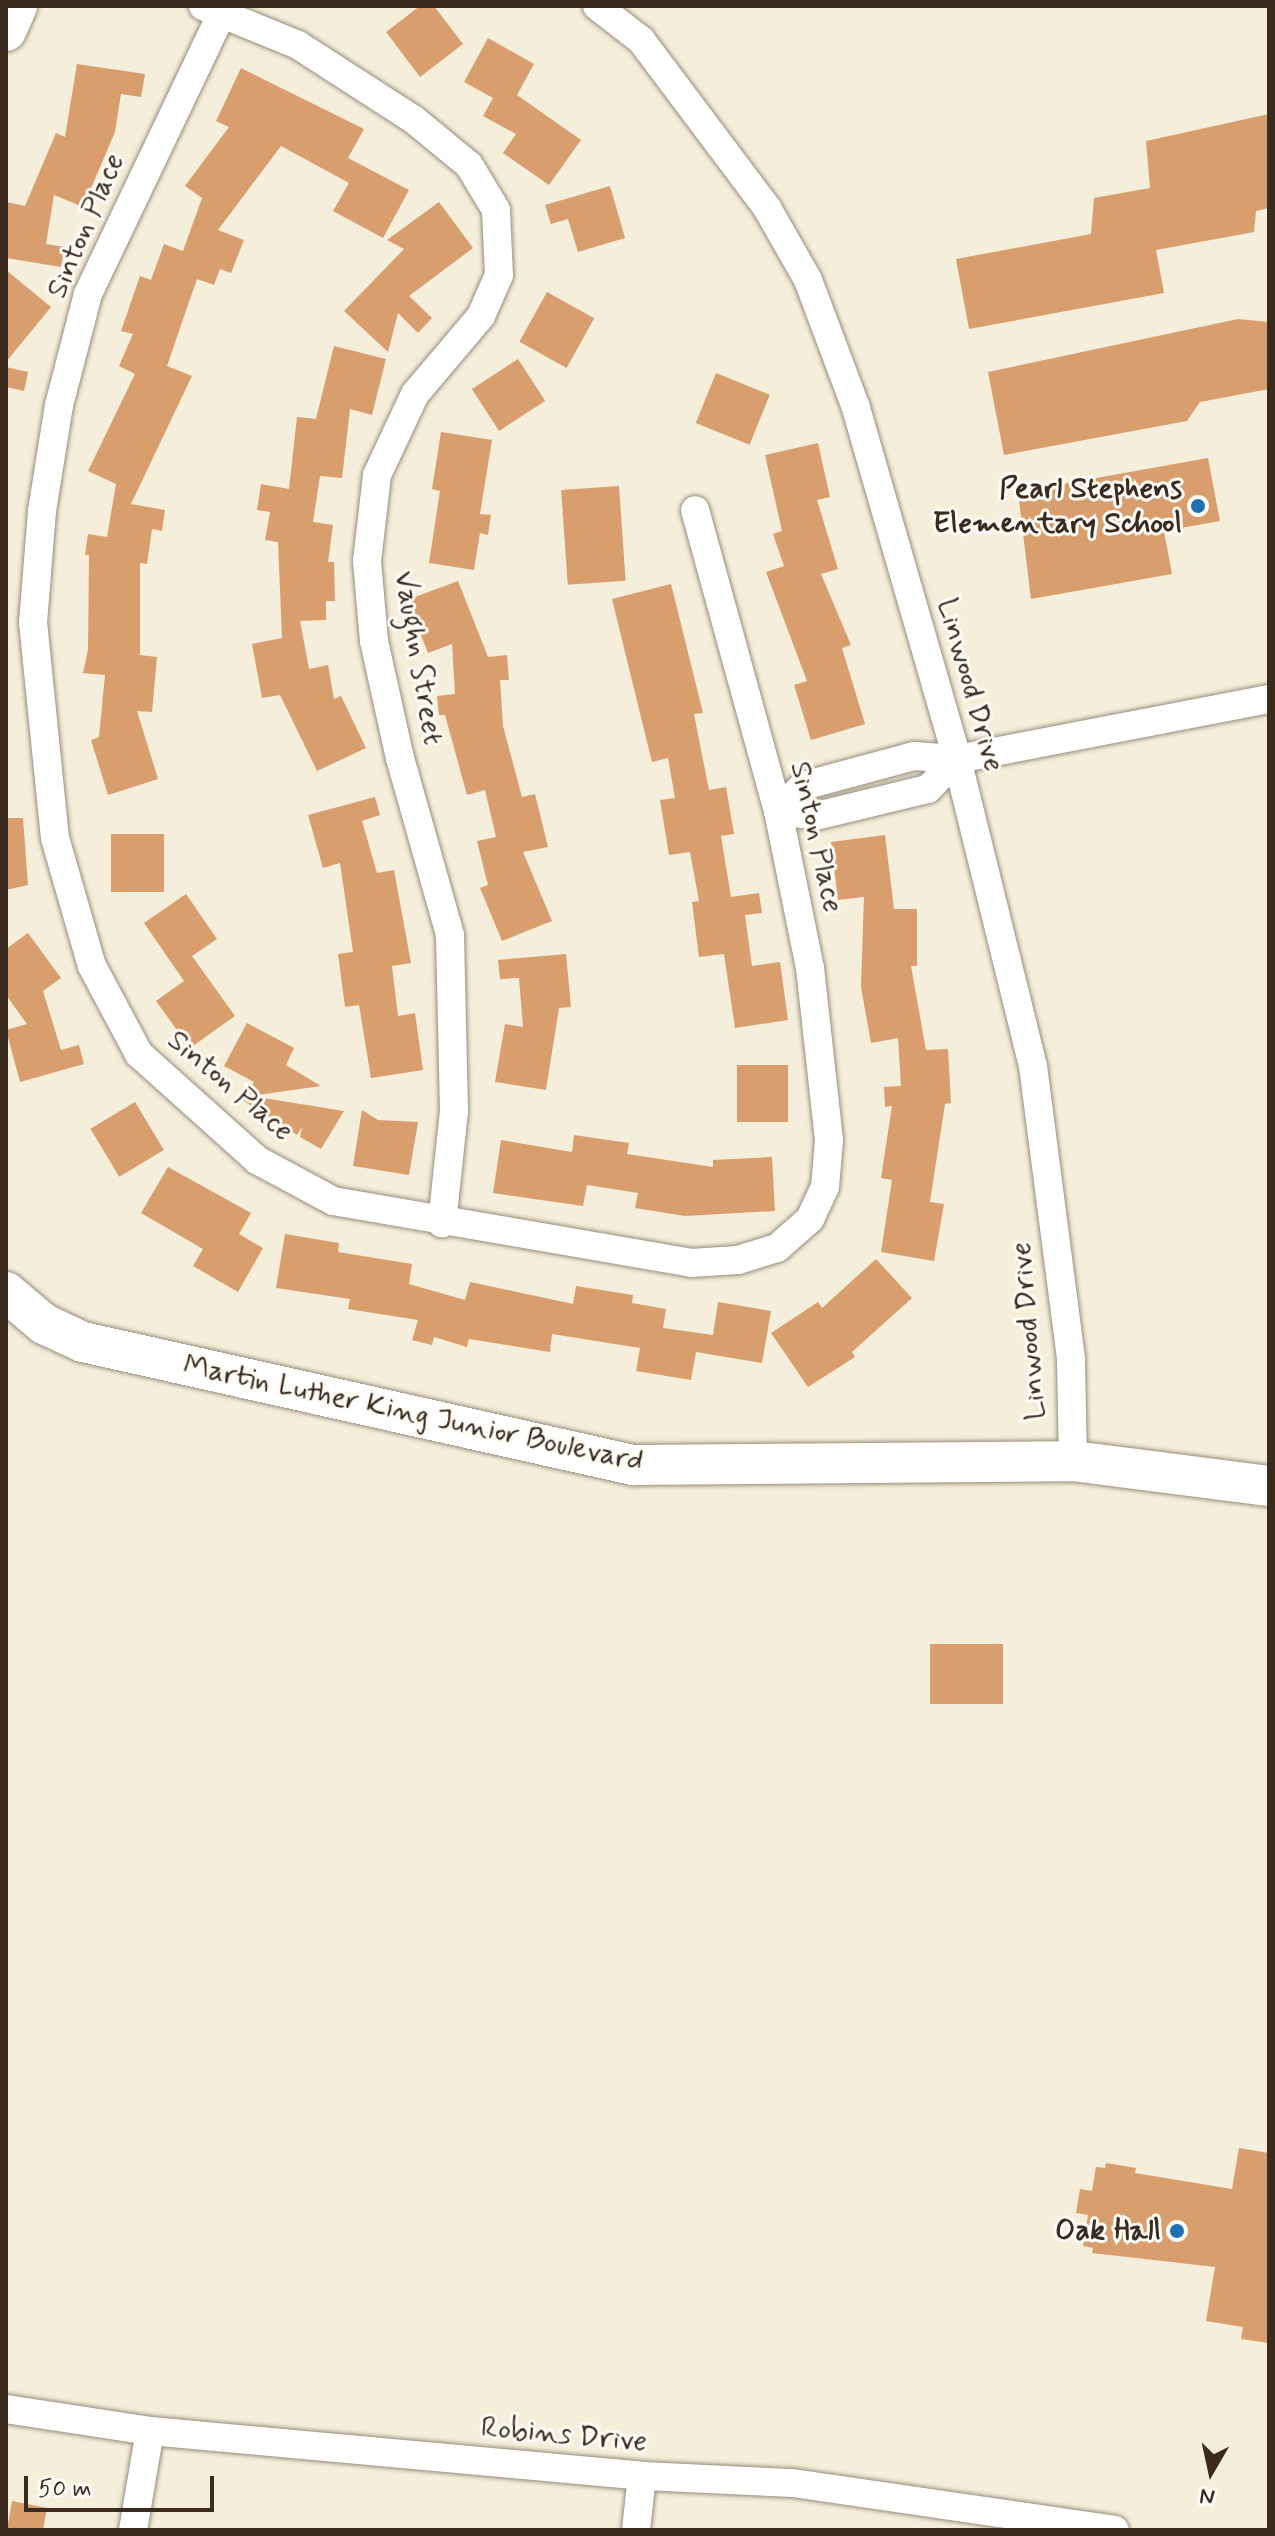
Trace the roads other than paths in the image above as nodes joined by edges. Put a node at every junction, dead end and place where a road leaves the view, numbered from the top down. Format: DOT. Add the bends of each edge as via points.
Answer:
graph roads {
  1 [pos="17,6"];
  2 [pos="597,6"];
  3 [pos="212,9"];
  4 [pos="6,31"];
  5 [pos="695,510"];
  6 [pos="1269,699"];
  7 [pos="957,759"];
  8 [pos="778,811"];
  9 [pos="442,1223"];
  10 [pos="6,1292"];
  11 [pos="1073,1461"];
  12 [pos="1269,1486"];
  13 [pos="6,2409"];
  14 [pos="150,2431"];
  15 [pos="642,2476"];
  16 [pos="133,2530"];
  17 [pos="636,2530"];
  18 [pos="1115,2530"];
  1 -- 4 [label="street"];
  2 -- 7 [label="street, Linwood Drive" via="641,40 714,132 808,280 856,408"];
  3 -- 9 [label="street, Vaughn Street" via="298,45 413,119 469,165 496,210 499,275 481,316 415,394 377,475 367,561 374,641 400,758 450,935 454,1111"];
  3 -- 9 [label="street, Sinton Place" via="88,294 59,405 42,511 33,622 55,838 92,966 149,1065 257,1160 333,1201"];
  5 -- 8 [label="street, Sinton Place"];
  6 -- 7 [label="street"];
  7 -- 8 [label="street" via="914,756 803,786"];
  7 -- 11 [label="street, Linwood Drive" via="1033,1066 1071,1360"];
  8 -- 9 [label="street, Sinton Place" via="810,968 829,1140 825,1187 810,1219 777,1248 738,1260 691,1263"];
  10 -- 11 [label="street, Martin Luther King Junior Boulevard" via="44,1324 83,1342 633,1465"];
  11 -- 12 [label="street, Martin Luther King Junior Boulevard"];
  13 -- 14 [label="street, Robins Drive"];
  14 -- 15 [label="street, Robins Drive"];
  14 -- 16 [label="street"];
  15 -- 17 [label="street"];
  15 -- 18 [label="street, Robins Drive" via="793,2483"];
}
